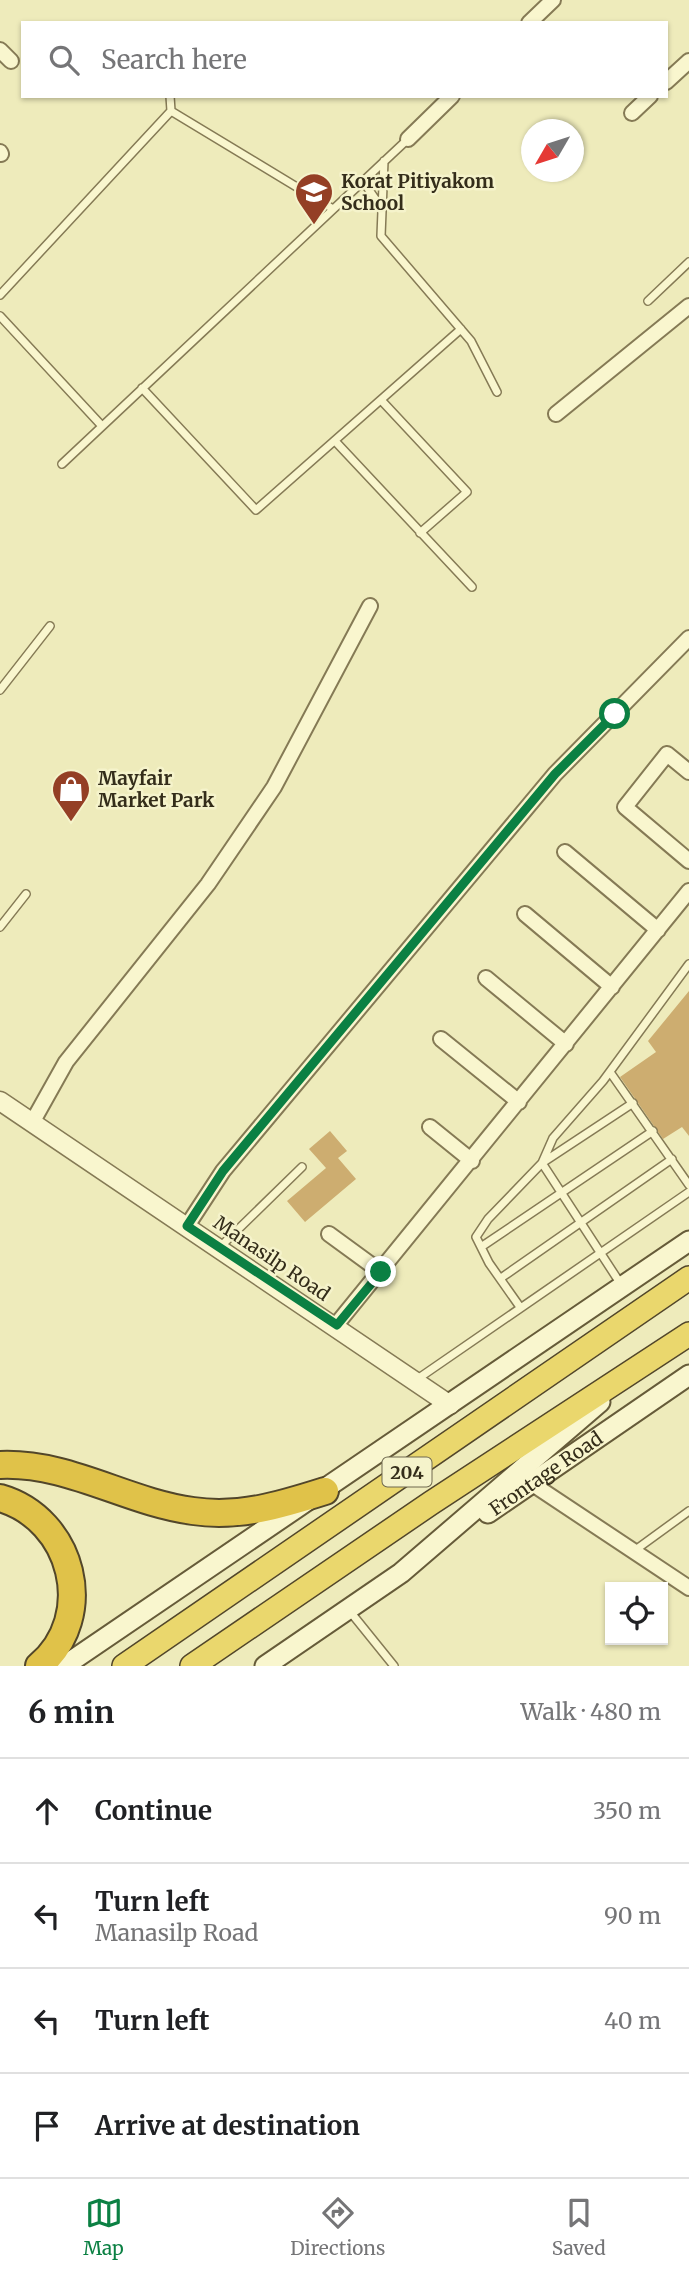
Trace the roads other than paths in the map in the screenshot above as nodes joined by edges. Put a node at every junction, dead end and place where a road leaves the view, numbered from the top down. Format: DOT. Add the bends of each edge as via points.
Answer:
graph roads {
  1 [pos="553,0"];
  2 [pos="531,21"];
  3 [pos="0,50"];
  4 [pos="11,61"];
  5 [pos="689,61"];
  6 [pos="668,80"];
  7 [pos="170,98"];
  8 [pos="450,98"];
  9 [pos="648,98"];
  10 [pos="171,111"];
  11 [pos="632,113"];
  12 [pos="408,139"];
  13 [pos="384,161"];
  14 [pos="363,181"];
  15 [pos="381,206"];
  16 [pos="333,209"];
  17 [pos="689,262"];
  18 [pos="0,295"];
  19 [pos="648,301"];
  20 [pos="689,306"];
  21 [pos="0,316"];
  22 [pos="461,329"];
  23 [pos="142,388"];
  24 [pos="497,392"];
  25 [pos="381,400"];
  26 [pos="556,414"];
  27 [pos="102,426"];
  28 [pos="335,441"];
  29 [pos="62,464"];
  30 [pos="419,533"];
  31 [pos="472,587"];
  32 [pos="370,607"];
  33 [pos="50,626"];
  34 [pos="689,638"];
  35 [pos="0,690"];
  36 [pos="689,772"];
  37 [pos="565,852"];
  38 [pos="689,860"];
  39 [pos="689,891"];
  40 [pos="26,894"];
  41 [pos="525,914"];
  42 [pos="0,927"];
  43 [pos="658,930"];
  44 [pos="689,964"];
  45 [pos="486,978"];
  46 [pos="612,987"];
  47 [pos="442,1039"];
  48 [pos="566,1044"];
  49 [pos="610,1072"];
  50 [pos="0,1101"];
  51 [pos="519,1102"];
  52 [pos="632,1103"];
  53 [pos="33,1121"];
  54 [pos="430,1127"];
  55 [pos="653,1131"];
  56 [pos="672,1159"];
  57 [pos="472,1161"];
  58 [pos="542,1163"];
  59 [pos="302,1167"];
  60 [pos="689,1185"];
  61 [pos="560,1192"];
  62 [pos="689,1192"];
  63 [pos="580,1223"];
  64 [pos="187,1226"];
  65 [pos="329,1234"];
  66 [pos="689,1241"];
  67 [pos="219,1247"];
  68 [pos="481,1247"];
  69 [pos="600,1252"];
  70 [pos="381,1272"];
  71 [pos="689,1278"];
  72 [pos="501,1279"];
  73 [pos="622,1287"];
  74 [pos="520,1307"];
  75 [pos="337,1325"];
  76 [pos="689,1334"];
  77 [pos="643,1365"];
  78 [pos="689,1375"];
  79 [pos="415,1380"];
  80 [pos="450,1405"];
  81 [pos="0,1465"];
  82 [pos="531,1483"];
  83 [pos="324,1491"];
  84 [pos="0,1498"];
  85 [pos="689,1511"];
  86 [pos="634,1552"];
  87 [pos="401,1573"];
  88 [pos="689,1588"];
  89 [pos="348,1609"];
  90 [pos="39,1666"];
  91 [pos="64,1666"];
  92 [pos="124,1666"];
  93 [pos="192,1666"];
  94 [pos="265,1666"];
  95 [pos="394,1666"];
  1 -- 2 [label="street"];
  3 -- 4 [label="street"];
  5 -- 6 [label="street"];
  7 -- 10 [label="lane"];
  8 -- 12 [label="street"];
  9 -- 11 [label="street"];
  10 -- 16 [label="lane"];
  10 -- 18 [label="lane"];
  12 -- 13 [label="lane"];
  13 -- 14 [label="lane"];
  13 -- 15 [label="lane"];
  14 -- 15 [label="lane"];
  14 -- 16 [label="lane"];
  15 -- 22 [label="lane" via="379,230 385,243"];
  16 -- 23 [label="lane"];
  17 -- 19 [label="lane"];
  20 -- 26 [label="street"];
  21 -- 27 [label="lane"];
  22 -- 24 [label="lane"];
  22 -- 25 [label="lane"];
  23 -- 27 [label="lane"];
  23 -- 28 [label="lane" via="256,510"];
  25 -- 28 [label="lane"];
  25 -- 30 [label="lane" via="467,492"];
  27 -- 29 [label="lane"];
  28 -- 30 [label="lane"];
  30 -- 31 [label="lane"];
  32 -- 53 [label="street" via="274,788 208,884 66,1062"];
  33 -- 35 [label="lane"];
  34 -- 64 [label="street" via="555,774 223,1171"];
  36 -- 38 [label="street" via="667,754 625,807"];
  37 -- 43 [label="street"];
  39 -- 43 [label="street"];
  40 -- 42 [label="lane"];
  41 -- 46 [label="street"];
  43 -- 46 [label="street"];
  44 -- 49 [label="lane"];
  45 -- 48 [label="street"];
  46 -- 48 [label="street"];
  47 -- 51 [label="street"];
  48 -- 51 [label="street"];
  49 -- 52 [label="lane"];
  49 -- 58 [label="lane" via="553,1138"];
  50 -- 53 [label="street, Manasilp Road"];
  51 -- 57 [label="street"];
  52 -- 55 [label="lane"];
  52 -- 58 [label="lane"];
  53 -- 64 [label="street, Manasilp Road"];
  54 -- 57 [label="street"];
  55 -- 56 [label="lane"];
  55 -- 61 [label="lane"];
  56 -- 60 [label="lane"];
  56 -- 63 [label="lane"];
  57 -- 70 [label="street"];
  58 -- 61 [label="lane"];
  58 -- 68 [label="lane" via="488,1219 476,1237"];
  59 -- 67 [label="lane"];
  61 -- 63 [label="lane"];
  61 -- 68 [label="lane"];
  62 -- 69 [label="lane"];
  63 -- 69 [label="lane"];
  63 -- 72 [label="lane"];
  64 -- 67 [label="street, Manasilp Road"];
  65 -- 70 [label="street"];
  66 -- 73 [label="main road"];
  67 -- 75 [label="street, Manasilp Road"];
  68 -- 72 [label="lane"];
  69 -- 73 [label="lane"];
  69 -- 74 [label="lane"];
  70 -- 75 [label="street"];
  71 -- 92 [label="highway, 204"];
  72 -- 74 [label="lane"];
  73 -- 80 [label="main road"];
  74 -- 79 [label="lane"];
  75 -- 79 [label="street, Manasilp Road"];
  76 -- 77 [label="highway, 204"];
  77 -- 87 [label="main road"];
  77 -- 93 [label="highway, 204"];
  78 -- 82 [label="main road, Frontage Road"];
  79 -- 80 [label="street, Manasilp Road"];
  80 -- 83 [label="main road"];
  81 -- 83 [label="highway" via="37,1466 193,1511 254,1511"];
  82 -- 86 [label="street"];
  82 -- 87 [label="main road, Frontage Road"];
  83 -- 91 [label="main road"];
  84 -- 90 [label="highway" via="37,1516 56,1539 70,1570 73,1604 69,1621 60,1642"];
  85 -- 86 [label="lane"];
  86 -- 88 [label="street"];
  87 -- 89 [label="main road"];
  89 -- 94 [label="main road"];
  89 -- 95 [label="lane"];
}
